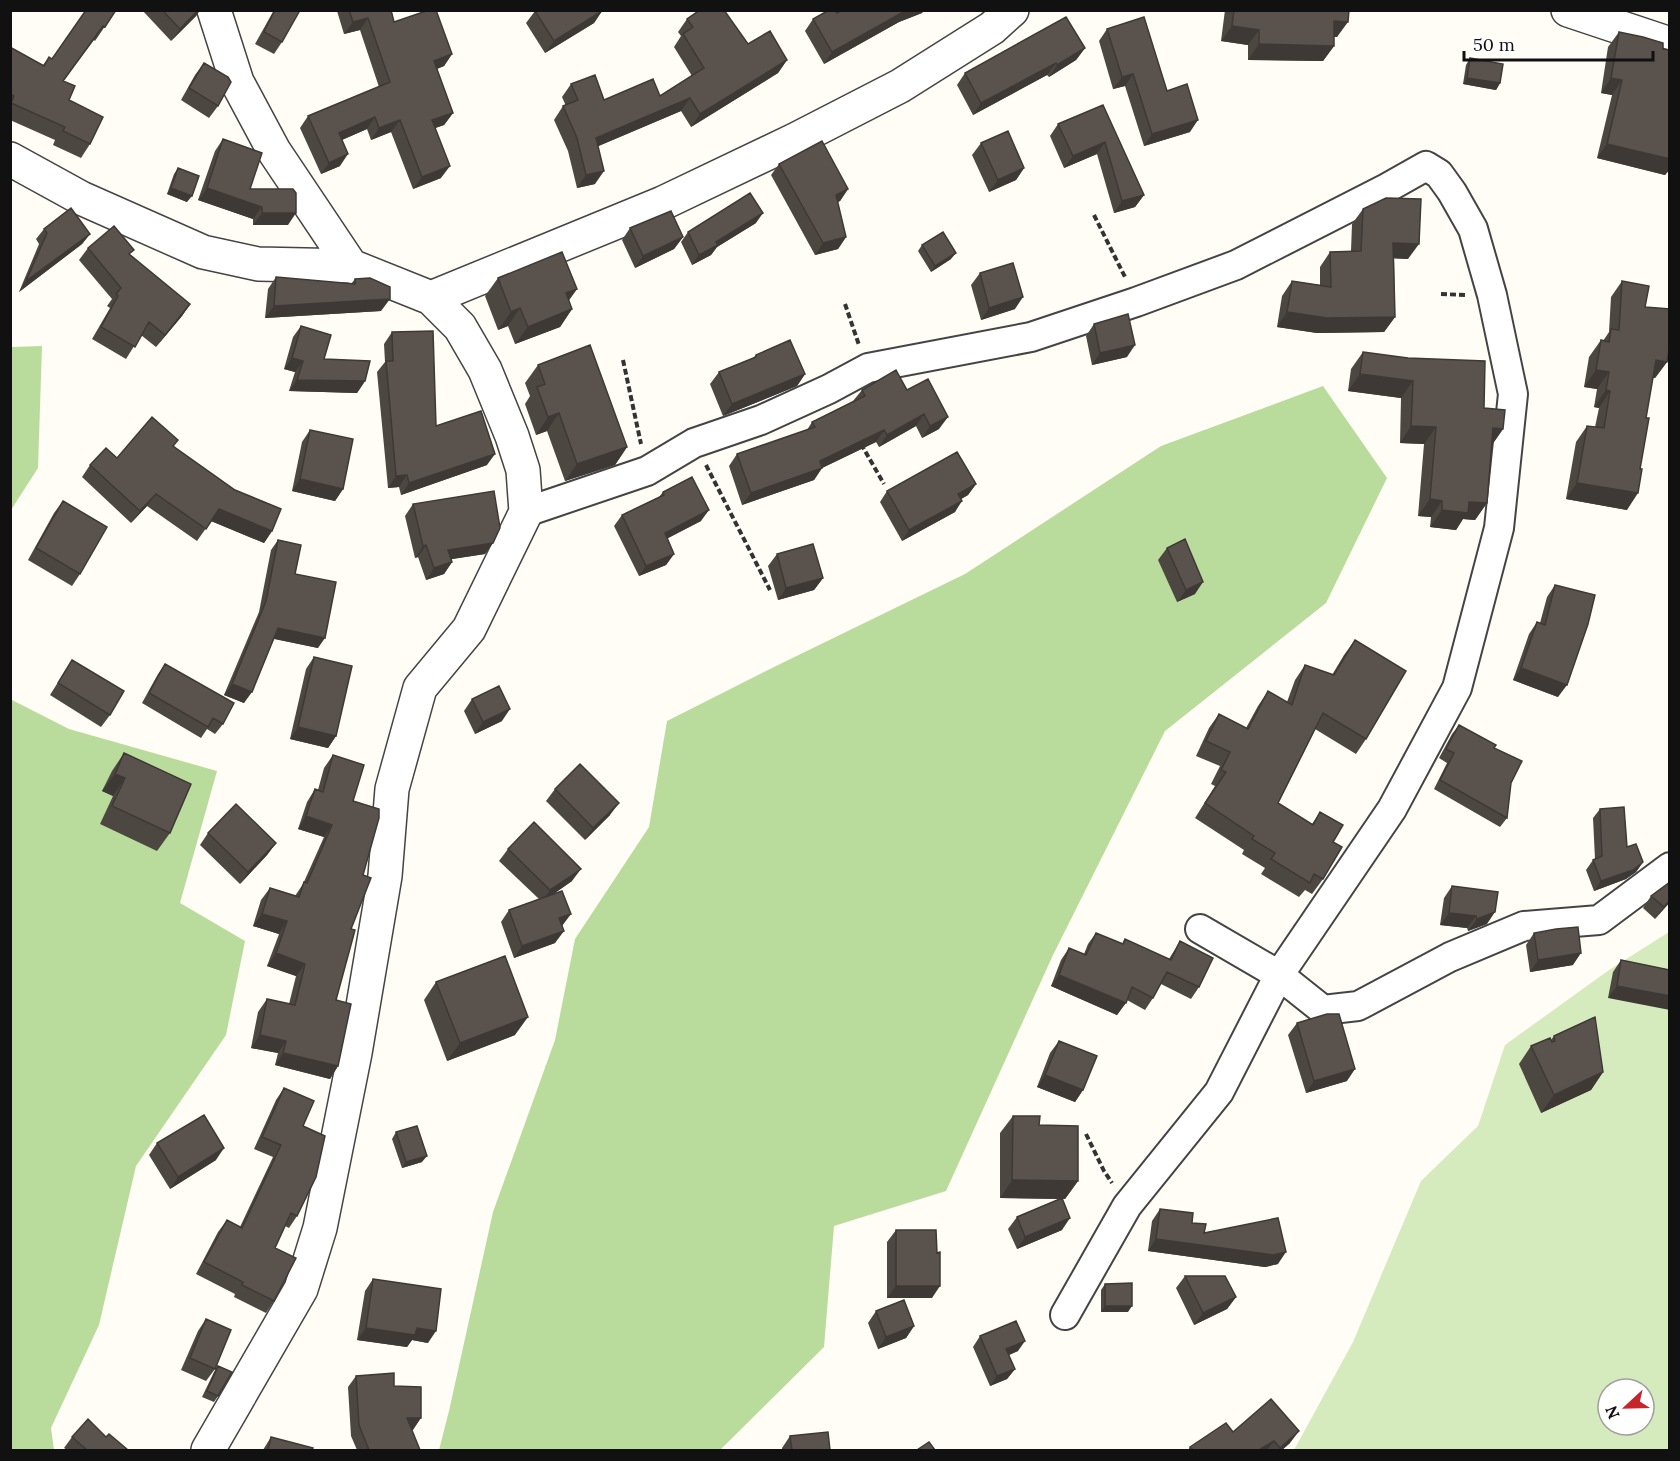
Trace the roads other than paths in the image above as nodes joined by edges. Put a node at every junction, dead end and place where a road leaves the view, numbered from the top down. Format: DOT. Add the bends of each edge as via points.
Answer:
graph roads {
  1 [pos="214,10"];
  2 [pos="1012,10"];
  3 [pos="1568,10"];
  4 [pos="1670,44"];
  5 [pos="10,159"];
  6 [pos="351,266"];
  7 [pos="431,298"];
  8 [pos="526,512"];
  9 [pos="1670,867"];
  10 [pos="1200,928"];
  11 [pos="1279,975"];
  12 [pos="1065,1315"];
  13 [pos="208,1450"];
  1 -- 6 [label="street" via="237,82 269,141"];
  2 -- 7 [label="street" via="992,28 900,86 795,140 663,203"];
  3 -- 4 [label="street"];
  5 -- 6 [label="street" via="81,198 203,252 258,264"];
  6 -- 7 [label="street"];
  7 -- 8 [label="street" via="460,327 485,370 523,470"];
  8 -- 11 [label="street" via="647,471 694,443 760,420 868,368 1030,337 1236,265 1426,166 1439,174 1473,229 1513,394 1499,528 1458,688 1392,808"];
  8 -- 13 [label="street" via="469,629 420,688 392,789 385,876 320,1228 301,1289"];
  9 -- 11 [label="street" via="1599,920 1524,926 1450,957 1358,1006 1323,1010"];
  10 -- 11 [label="street"];
  11 -- 12 [label="street" via="1219,1092 1127,1206"];
}
